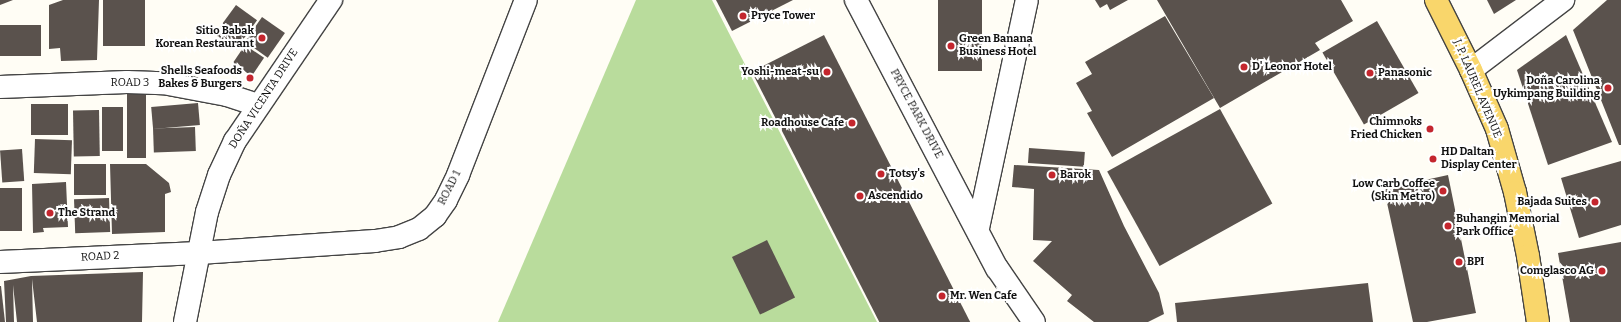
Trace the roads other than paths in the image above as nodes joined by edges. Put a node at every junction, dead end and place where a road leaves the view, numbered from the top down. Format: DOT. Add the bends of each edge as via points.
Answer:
graph roads {
  1 [pos="331,0"];
  2 [pos="526,0"];
  3 [pos="856,0"];
  4 [pos="1027,0"];
  5 [pos="1436,0"];
  6 [pos="1563,0"];
  7 [pos="1471,70"];
  8 [pos="0,88"];
  9 [pos="258,105"];
  10 [pos="978,228"];
  11 [pos="199,253"];
  12 [pos="0,262"];
  13 [pos="185,322"];
  14 [pos="1034,322"];
  15 [pos="1538,322"];
  1 -- 9 [label="street, DOÑA VICENTA DRIVE"];
  2 -- 11 [label="street, ROAD 1" via="458,175 435,216 419,230 375,241"];
  3 -- 10 [label="street, PRYCE PARK DRIVE"];
  4 -- 10 [label="street"];
  5 -- 7 [label="main road, J. P. LAUREL AVENUE"];
  6 -- 7 [label="street"];
  7 -- 15 [label="main road, J. P. LAUREL AVENUE" via="1497,129 1515,192"];
  8 -- 9 [label="street, ROAD 3" via="127,82 164,83 227,95"];
  9 -- 11 [label="street, DOÑA VICENTA DRIVE" via="235,141 219,175 207,212"];
  10 -- 14 [label="street, PRYCE PARK DRIVE" via="997,268"];
  11 -- 12 [label="street, ROAD 2"];
  11 -- 13 [label="street, DOÑA VICENTA DRIVE"];
}
